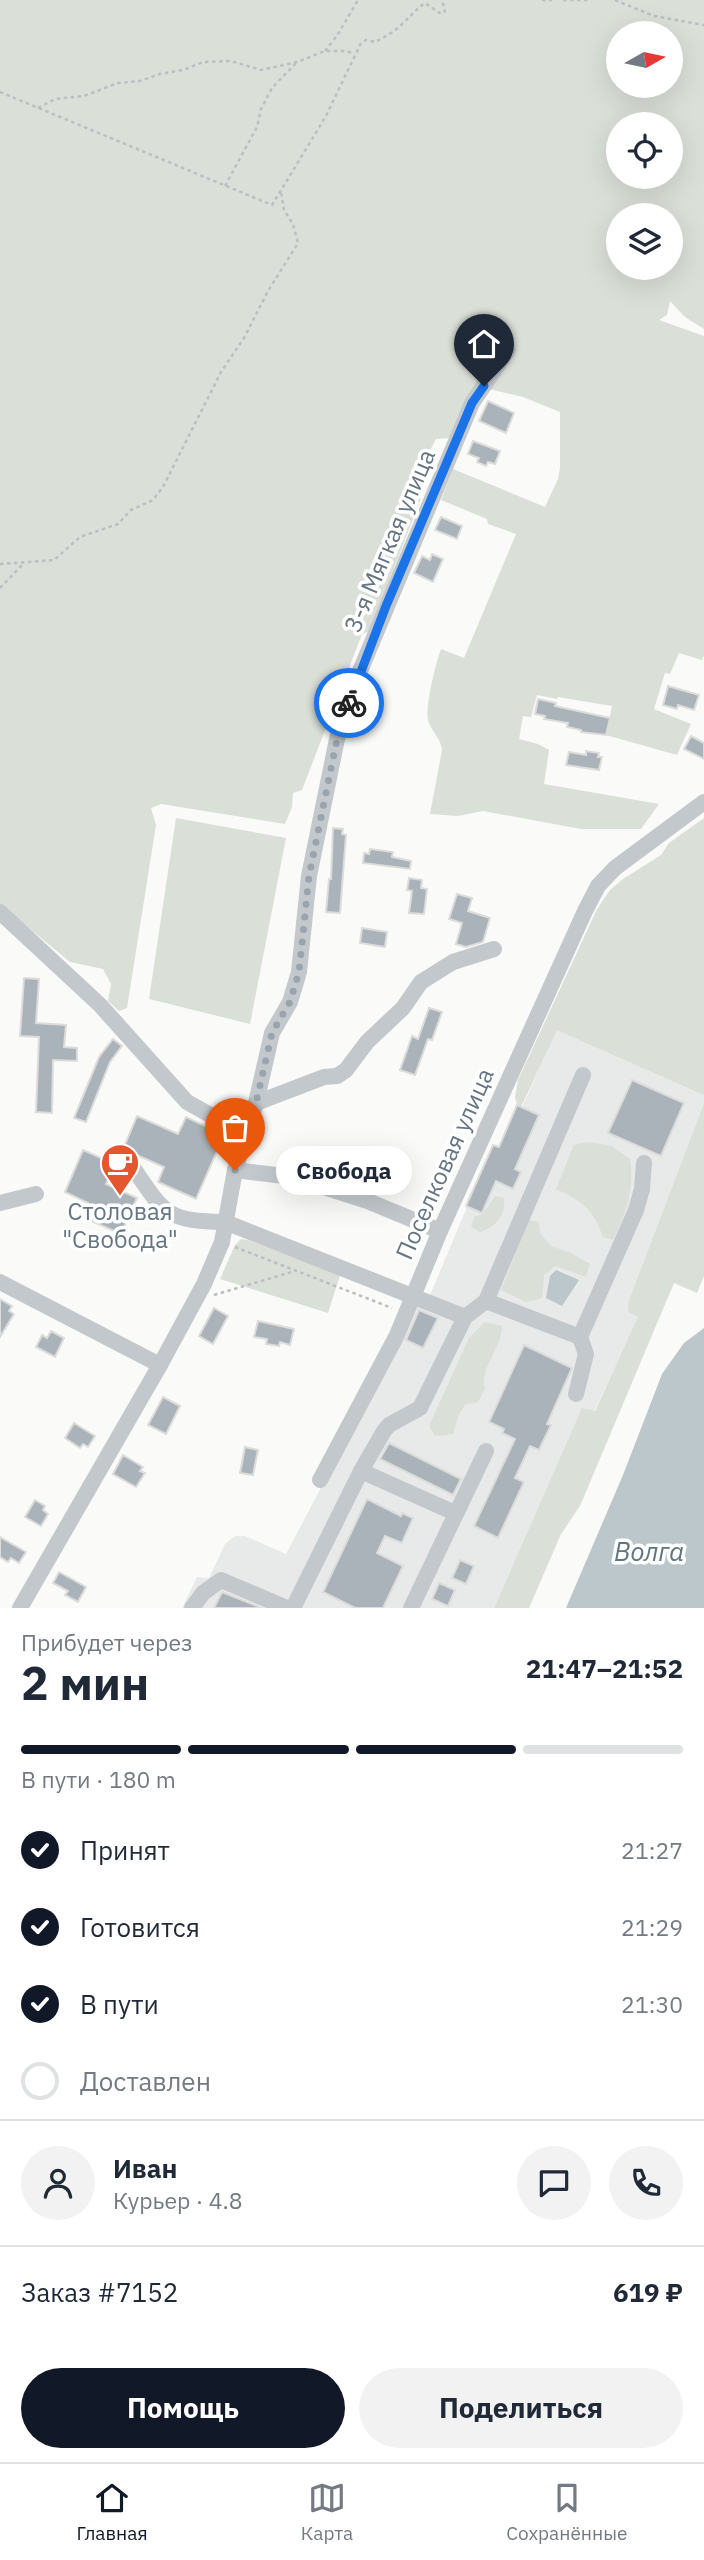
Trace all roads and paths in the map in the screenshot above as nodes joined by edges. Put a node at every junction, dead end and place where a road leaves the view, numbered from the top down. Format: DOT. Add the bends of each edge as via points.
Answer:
graph roads {
  1 [pos="358,0"];
  2 [pos="442,0"];
  3 [pos="542,0"];
  4 [pos="552,0"];
  5 [pos="563,0"];
  6 [pos="589,0"];
  7 [pos="615,0"];
  8 [pos="704,25"];
  9 [pos="325,51"];
  10 [pos="355,54"];
  11 [pos="297,62"];
  12 [pos="0,92"];
  13 [pos="38,108"];
  14 [pos="225,186"];
  15 [pos="281,191"];
  16 [pos="508,350"];
  17 [pos="0,564"];
  18 [pos="24,564"];
  19 [pos="0,589"];
  20 [pos="704,802"];
  21 [pos="0,912"];
  22 [pos="494,949"];
  23 [pos="583,1075"];
  24 [pos="256,1103"];
  25 [pos="241,1148"];
  26 [pos="644,1163"];
  27 [pos="134,1169"];
  28 [pos="235,1170"];
  29 [pos="36,1194"];
  30 [pos="0,1202"];
  31 [pos="225,1222"];
  32 [pos="440,1231"];
  33 [pos="222,1242"];
  34 [pos="296,1271"];
  35 [pos="0,1282"];
  36 [pos="413,1294"];
  37 [pos="194,1301"];
  38 [pos="486,1301"];
  39 [pos="406,1313"];
  40 [pos="465,1317"];
  41 [pos="580,1337"];
  42 [pos="160,1365"];
  43 [pos="576,1394"];
  44 [pos="486,1451"];
  45 [pos="361,1471"];
  46 [pos="320,1480"];
  47 [pos="455,1513"];
  48 [pos="20,1608"];
  49 [pos="192,1608"];
  50 [pos="287,1608"];
  51 [pos="293,1608"];
  52 [pos="411,1608"];
  1 -- 9 [label="path"];
  2 -- 10 [label="path" via="445,11 441,14 425,3 389,35 361,43"];
  3 -- 4 [label="path"];
  5 -- 6 [label="path"];
  7 -- 8 [label="path" via="654,16"];
  9 -- 10 [label="path"];
  9 -- 11 [label="path"];
  10 -- 15 [label="path" via="326,116"];
  11 -- 13 [label="path" via="261,71 231,61 203,62 84,96 55,99"];
  11 -- 14 [label="path" via="272,88"];
  12 -- 13 [label="path"];
  13 -- 14 [label="path"];
  14 -- 15 [label="path" via="272,205"];
  15 -- 18 [label="path" via="298,243 221,372 163,487 153,500 131,510 118,524 80,537 54,560"];
  16 -- 24 [label="street, 3-я Мягкая улица" via="472,403 348,706 309,876 299,972 290,1002 272,1033"];
  17 -- 18 [label="path"];
  18 -- 19 [label="path"];
  20 -- 32 [label="street, Поселковая улица" via="598,886"];
  21 -- 25 [label="street" via="100,1005 187,1102 222,1121"];
  22 -- 24 [label="street" via="453,962 421,982 403,1008 337,1076"];
  23 -- 38 [label="street"];
  24 -- 25 [label="street"];
  25 -- 28 [label="street"];
  26 -- 41 [label="street" via="636,1210"];
  27 -- 31 [label="street" via="163,1210 194,1221"];
  28 -- 31 [label="street"];
  28 -- 32 [label="street" via="292,1177"];
  29 -- 30 [label="street"];
  31 -- 33 [label="street"];
  31 -- 36 [label="street"];
  32 -- 36 [label="street, Поселковая улица"];
  33 -- 34 [label="path"];
  33 -- 37 [label="street"];
  34 -- 37 [label="path"];
  34 -- 39 [label="path"];
  35 -- 42 [label="street"];
  36 -- 39 [label="street, Поселковая улица"];
  36 -- 40 [label="street"];
  37 -- 42 [label="street"];
  38 -- 40 [label="street"];
  38 -- 41 [label="street"];
  39 -- 46 [label="street, Поселковая улица"];
  40 -- 45 [label="street" via="420,1408 389,1425"];
  41 -- 43 [label="street" via="586,1354"];
  42 -- 48 [label="street"];
  44 -- 47 [label="street"];
  45 -- 47 [label="street"];
  45 -- 51 [label="street"];
  47 -- 52 [label="street"];
  49 -- 50 [label="street" via="202,1593 221,1580"];
}
